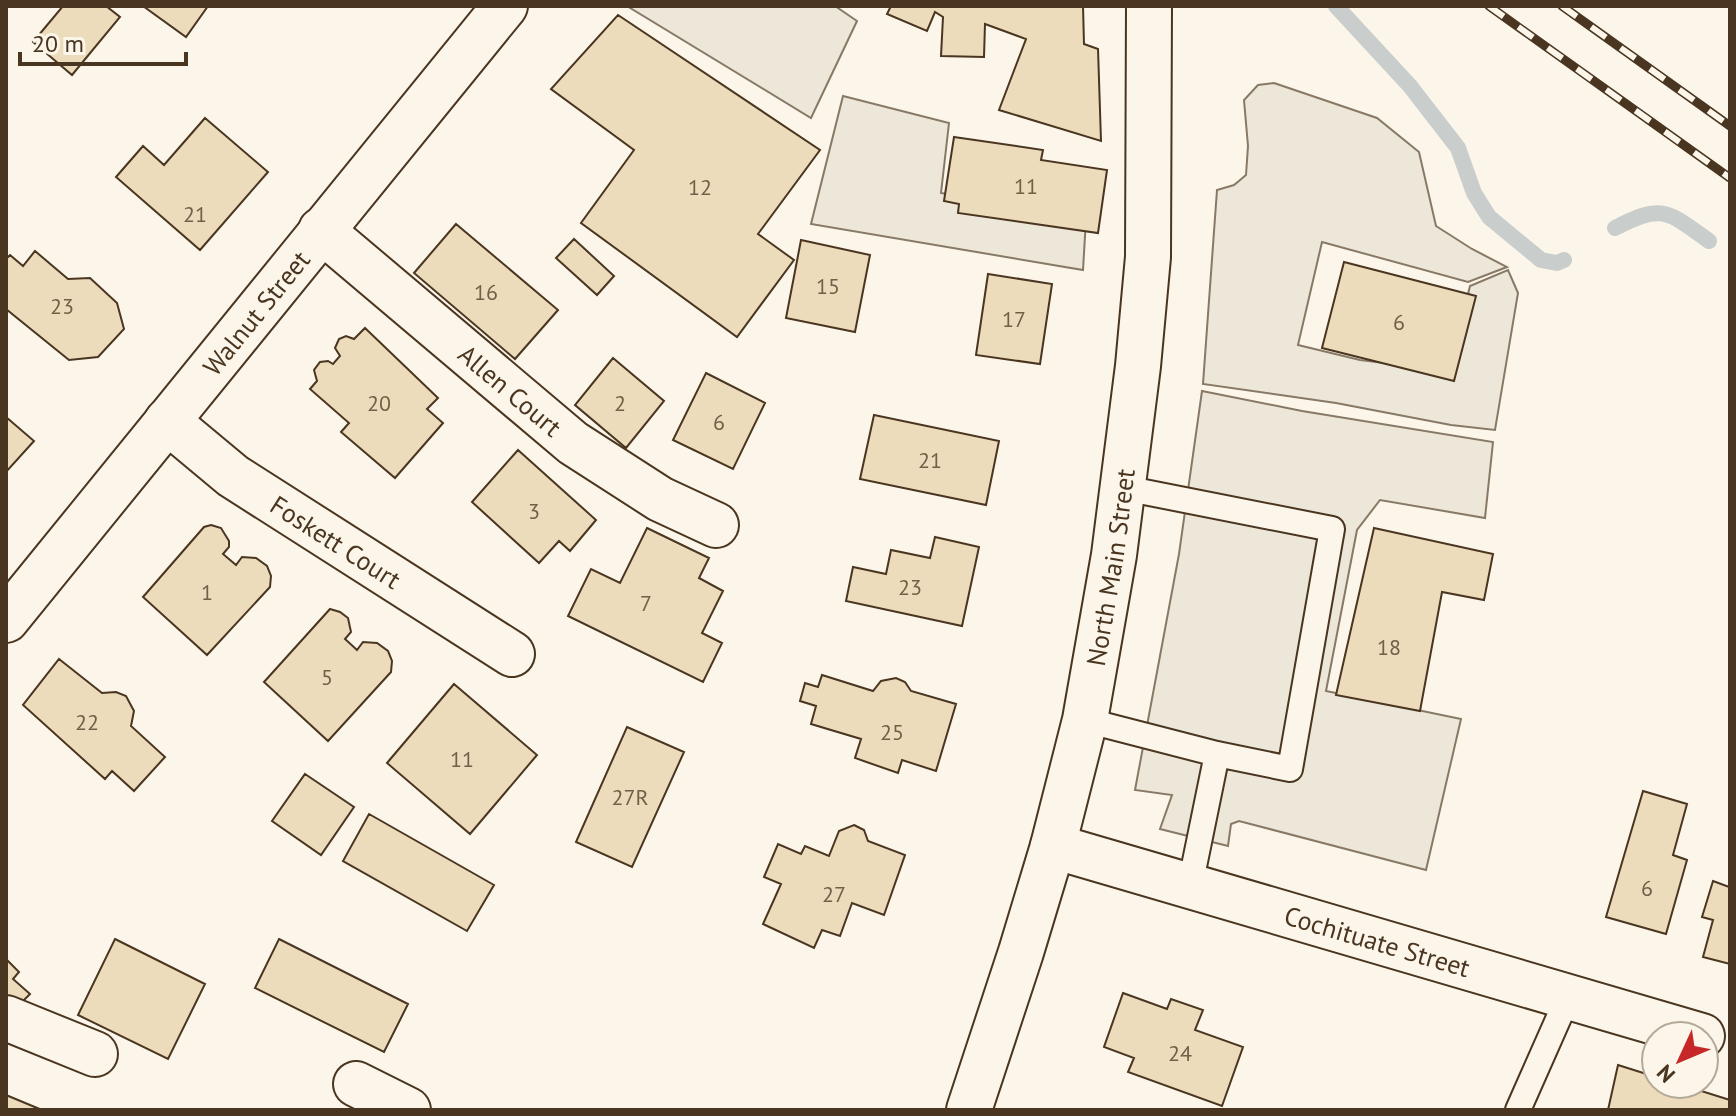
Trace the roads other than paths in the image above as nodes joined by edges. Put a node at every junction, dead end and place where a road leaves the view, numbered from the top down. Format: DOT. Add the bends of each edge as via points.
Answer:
graph roads {
  1 [pos="505,6"];
  2 [pos="1149,6"];
  3 [pos="321,230"];
  4 [pos="167,421"];
  5 [pos="1124,488"];
  6 [pos="716,525"];
  7 [pos="6,620"];
  8 [pos="512,654"];
  9 [pos="1085,720"];
  10 [pos="1217,754"];
  11 [pos="1053,846"];
  12 [pos="1190,886"];
  13 [pos="1568,997"];
  14 [pos="6,1018"];
  15 [pos="1648,1020"];
  16 [pos="95,1054"];
  17 [pos="356,1084"];
  18 [pos="408,1110"];
  19 [pos="969,1110"];
  20 [pos="1518,1110"];
  1 -- 3 [label="street, Walnut Street"];
  2 -- 5 [label="street, North Main Street" via="1148,257"];
  3 -- 4 [label="street, Walnut Street"];
  3 -- 6 [label="street, Allen Court" via="573,443 660,499"];
  4 -- 7 [label="street, Walnut Street"];
  4 -- 8 [label="street, Foskett Court" via="233,476"];
  5 -- 9 [label="street, North Main Street"];
  5 -- 10 [label="lane" via="1332,529 1290,769"];
  9 -- 10 [label="lane"];
  9 -- 11 [label="street, North Main Street"];
  10 -- 12 [label="lane"];
  11 -- 12 [label="street, Cochituate Street"];
  11 -- 19 [label="street, North Main Street"];
  12 -- 13 [label="street, Cochituate Street"];
  13 -- 15 [label="street, Cochituate Street"];
  13 -- 20 [label="lane"];
  14 -- 16 [label="street"];
  17 -- 18 [label="street"];
}
